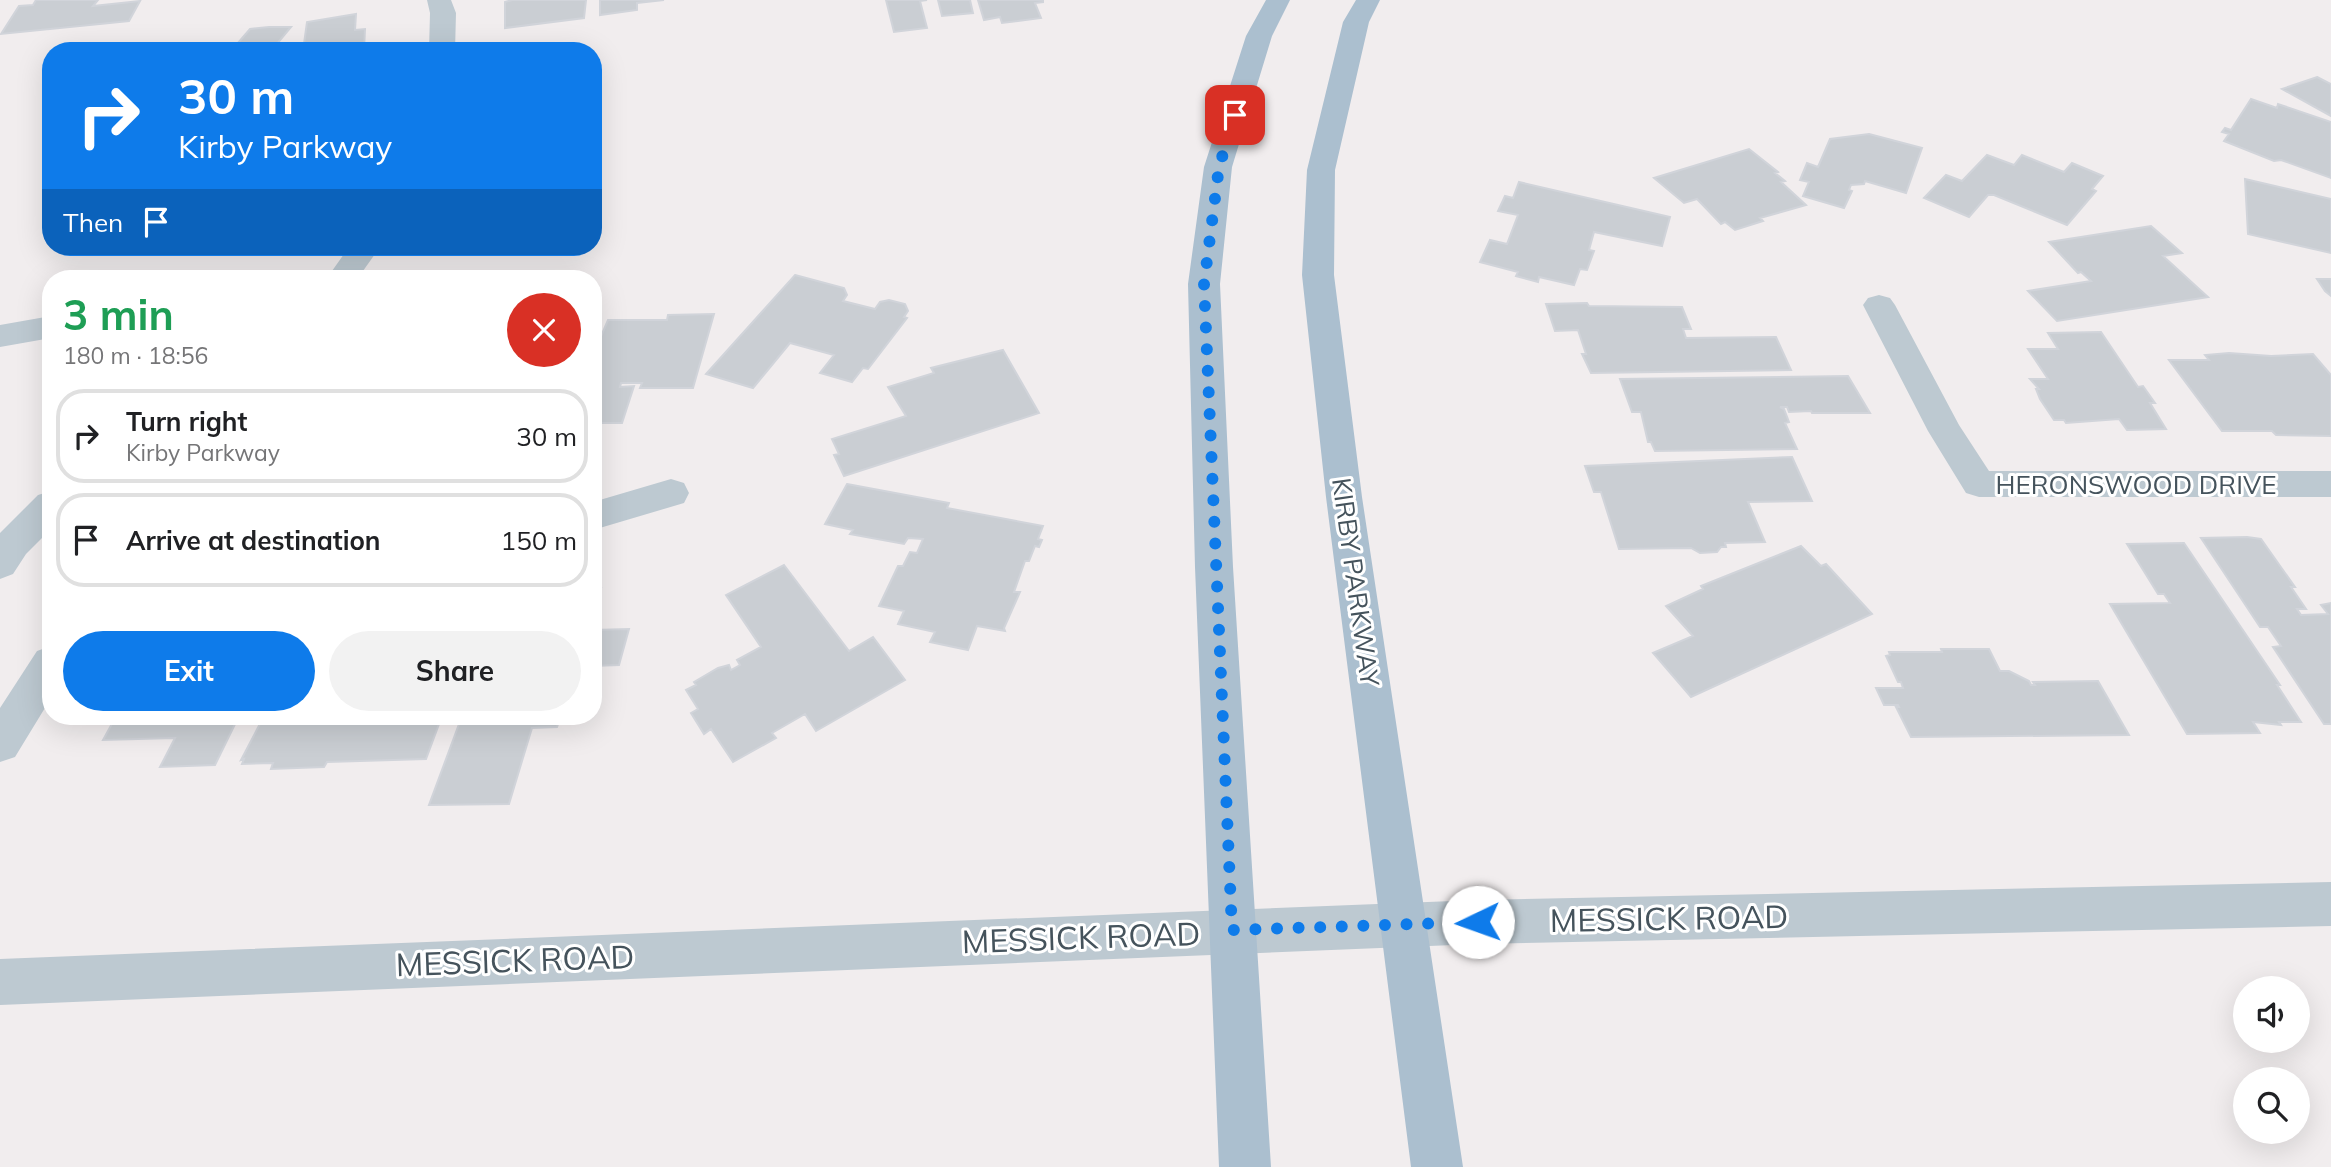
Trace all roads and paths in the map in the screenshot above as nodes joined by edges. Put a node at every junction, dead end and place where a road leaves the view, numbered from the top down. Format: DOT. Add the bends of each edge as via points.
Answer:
graph roads {
  1 [pos="439,0"];
  2 [pos="1278,0"];
  3 [pos="1367,0"];
  4 [pos="442,42"];
  5 [pos="1879,305"];
  6 [pos="42,329"];
  7 [pos="0,336"];
  8 [pos="2331,484"];
  9 [pos="671,493"];
  10 [pos="602,513"];
  11 [pos="42,514"];
  12 [pos="0,564"];
  13 [pos="42,677"];
  14 [pos="0,744"];
  15 [pos="2331,904"];
  16 [pos="1403,925"];
  17 [pos="1232,930"];
  18 [pos="0,982"];
  19 [pos="1245,1167"];
  20 [pos="1437,1167"];
  1 -- 4 [label="street"];
  2 -- 17 [label="main road" via="1259,36 1219,167 1204,284"];
  3 -- 16 [label="main road, KIRBY PARKWAY" via="1356,22 1321,170 1318,275"];
  5 -- 8 [label="street, HERONSWOOD DRIVE" via="1945,431 1979,484"];
  6 -- 7 [label="street"];
  9 -- 10 [label="street"];
  11 -- 12 [label="street"];
  13 -- 14 [label="street"];
  15 -- 16 [label="street, MESSICK ROAD"];
  16 -- 17 [label="street, MESSICK ROAD"];
  16 -- 20 [label="main road, KIRBY PARKWAY"];
  17 -- 18 [label="street, MESSICK ROAD"];
  17 -- 19 [label="main road"];
}
